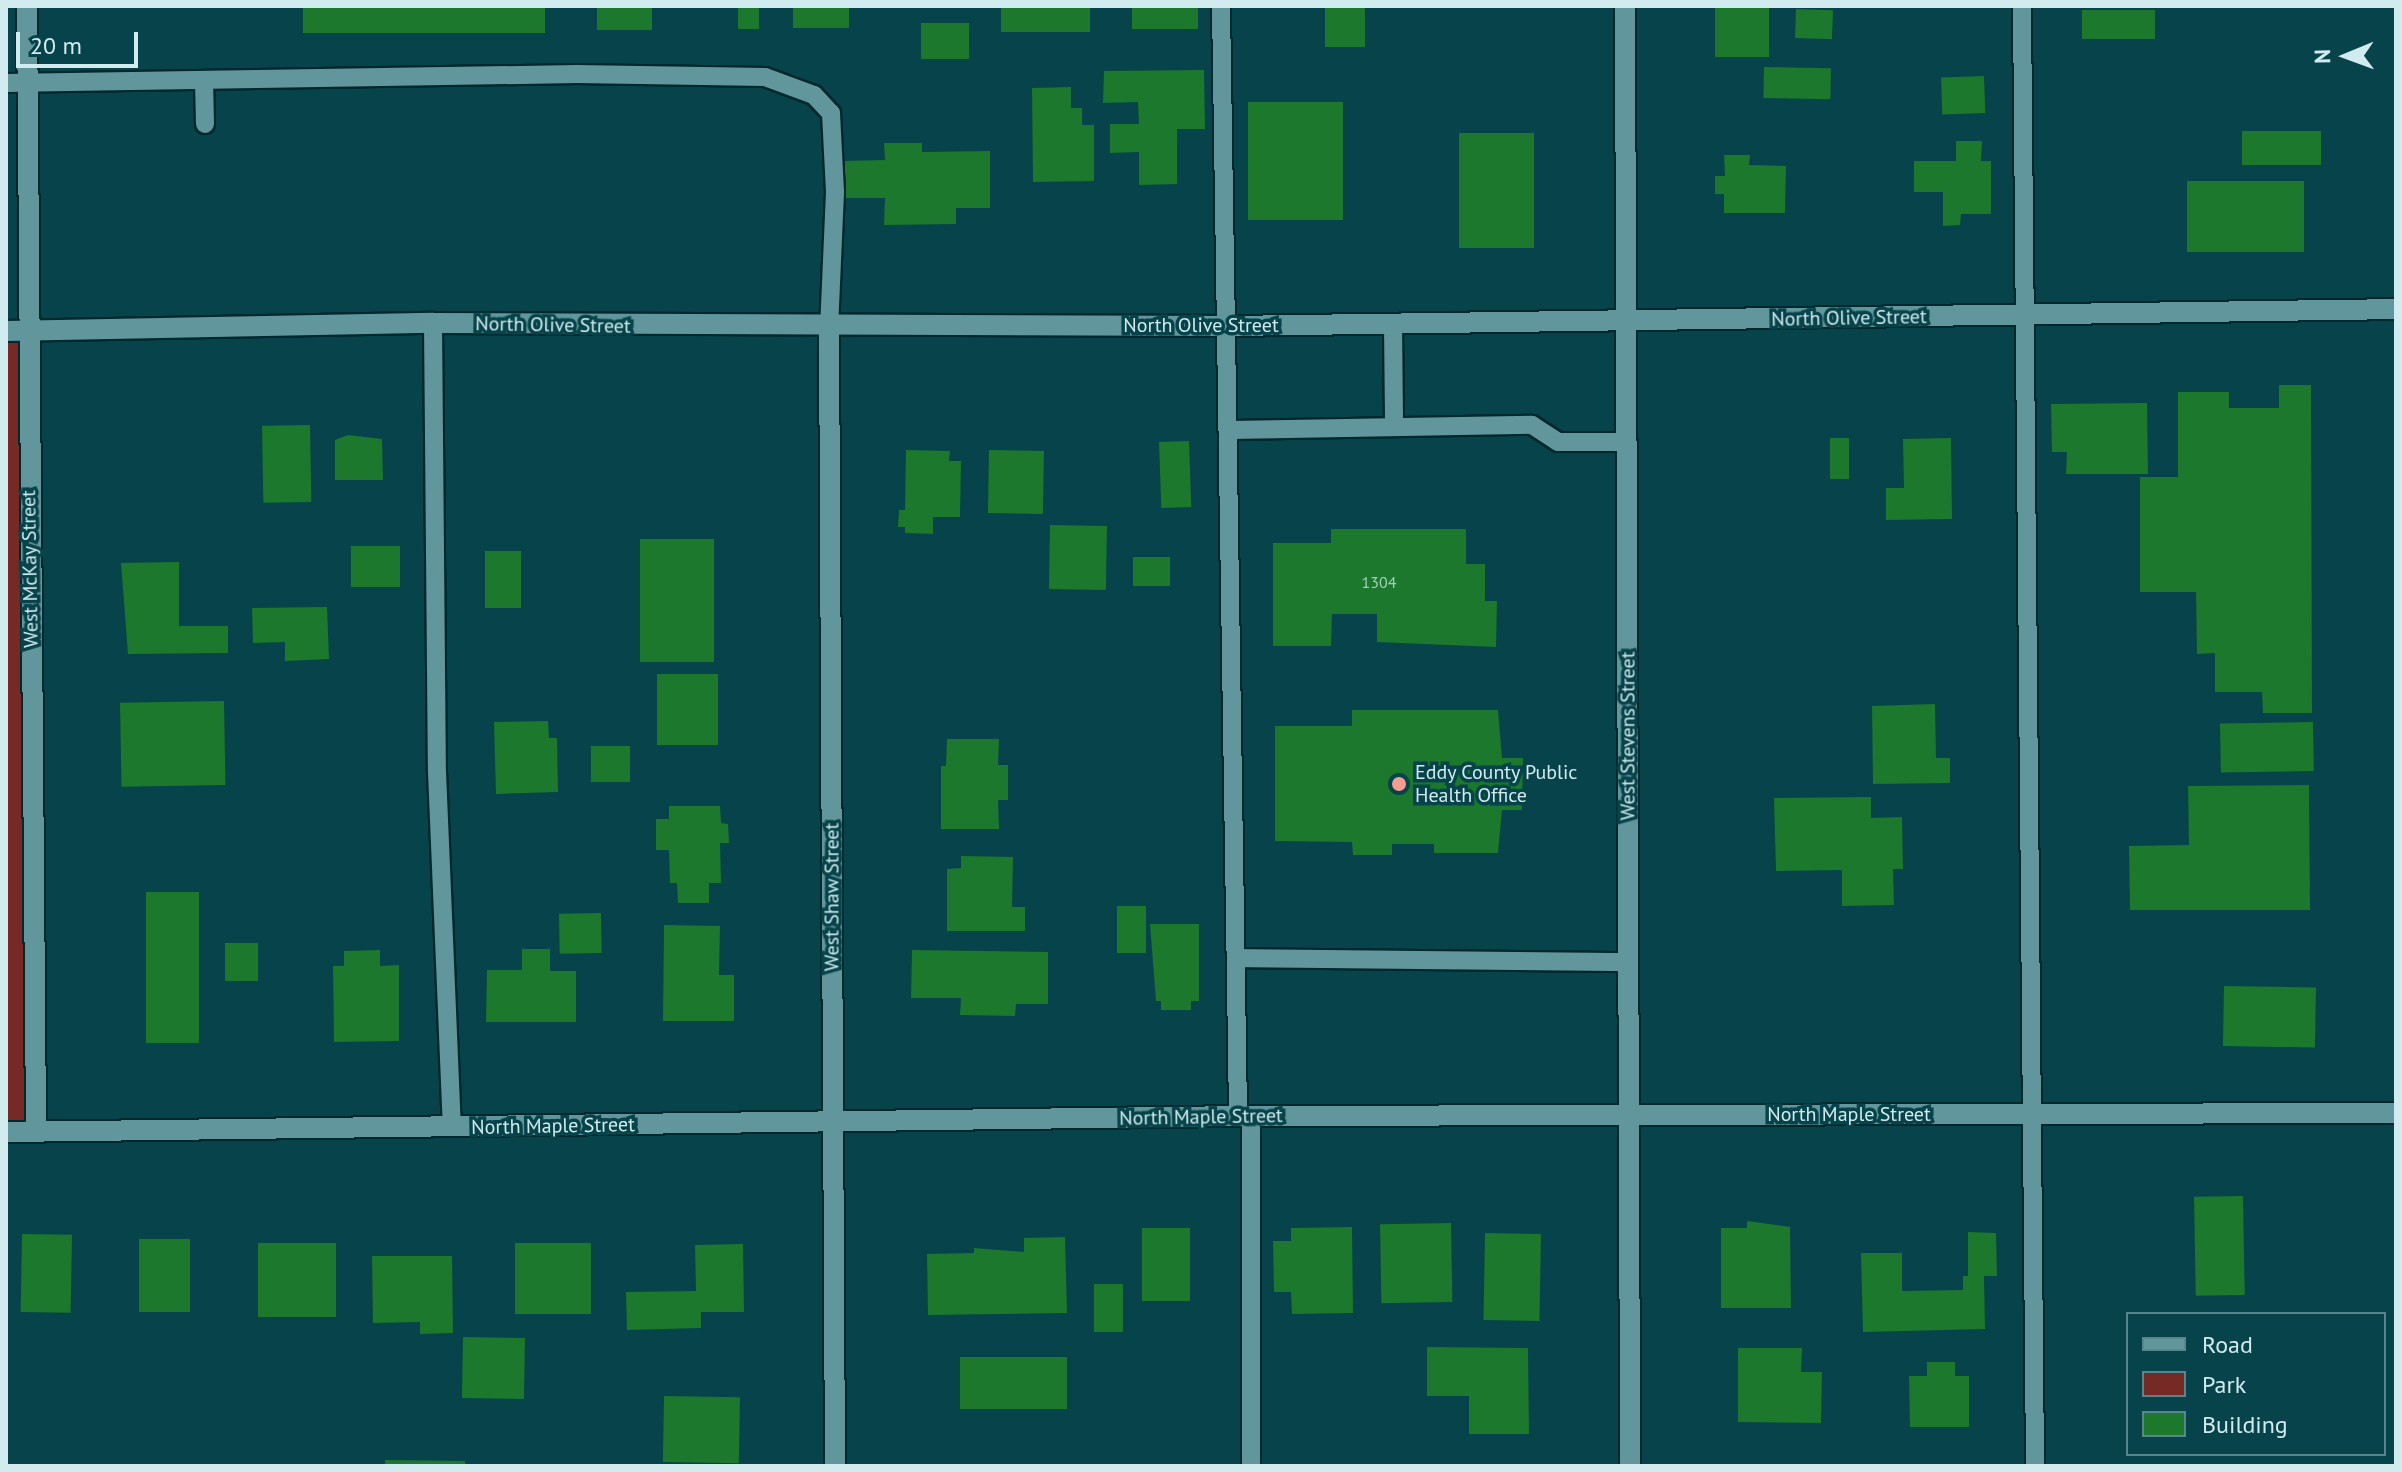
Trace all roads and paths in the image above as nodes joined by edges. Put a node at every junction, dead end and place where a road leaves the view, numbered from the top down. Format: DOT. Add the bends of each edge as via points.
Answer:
graph roads {
  1 [pos="27,6"];
  2 [pos="1221,6"];
  3 [pos="1625,6"];
  4 [pos="2022,6"];
  5 [pos="204,80"];
  6 [pos="6,83"];
  7 [pos="27,83"];
  8 [pos="205,124"];
  9 [pos="2396,309"];
  10 [pos="2026,314"];
  11 [pos="1628,321"];
  12 [pos="433,323"];
  13 [pos="1393,324"];
  14 [pos="1229,326"];
  15 [pos="829,327"];
  16 [pos="27,330"];
  17 [pos="6,331"];
  18 [pos="1394,427"];
  19 [pos="1231,430"];
  20 [pos="1627,442"];
  21 [pos="1236,958"];
  22 [pos="1628,962"];
  23 [pos="2396,1113"];
  24 [pos="2030,1114"];
  25 [pos="1626,1115"];
  26 [pos="1245,1116"];
  27 [pos="833,1122"];
  28 [pos="452,1127"];
  29 [pos="6,1132"];
  30 [pos="36,1132"];
  31 [pos="835,1466"];
  32 [pos="1251,1466"];
  33 [pos="1630,1466"];
  34 [pos="2035,1466"];
  1 -- 7 [label="street, West McKay Street"];
  2 -- 14 [label="lane"];
  3 -- 11 [label="street, West Stevens Street"];
  4 -- 10 [label="lane"];
  5 -- 7 [label="lane"];
  5 -- 8 [label="lane"];
  5 -- 15 [label="lane" via="765,77 814,95 831,113 835,192"];
  6 -- 7 [label="lane"];
  7 -- 16 [label="street, West McKay Street"];
  9 -- 10 [label="street, North Olive Street"];
  10 -- 11 [label="street, North Olive Street"];
  10 -- 24 [label="lane"];
  11 -- 13 [label="street, North Olive Street"];
  11 -- 20 [label="street, West Stevens Street"];
  12 -- 15 [label="street, North Olive Street"];
  12 -- 16 [label="street, North Olive Street"];
  12 -- 28 [label="lane" via="437,772"];
  13 -- 14 [label="street, North Olive Street"];
  13 -- 18 [label="lane"];
  14 -- 15 [label="street, North Olive Street"];
  14 -- 19 [label="lane"];
  15 -- 27 [label="street, West Shaw Street"];
  16 -- 17 [label="street, North Olive Street"];
  16 -- 30 [label="street, West McKay Street"];
  18 -- 19 [label="lane"];
  18 -- 20 [label="lane" via="1532,425 1558,442"];
  19 -- 21 [label="lane"];
  20 -- 22 [label="street, West Stevens Street"];
  21 -- 22 [label="lane"];
  21 -- 26 [label="lane"];
  22 -- 25 [label="street, West Stevens Street"];
  23 -- 24 [label="street, North Maple Street"];
  24 -- 25 [label="street, North Maple Street"];
  24 -- 34 [label="lane"];
  25 -- 26 [label="street, North Maple Street"];
  25 -- 33 [label="street, West Stevens Street"];
  26 -- 27 [label="street, North Maple Street"];
  26 -- 32 [label="lane"];
  27 -- 28 [label="street, North Maple Street"];
  27 -- 31 [label="street, West Shaw Street"];
  28 -- 30 [label="street, North Maple Street"];
  29 -- 30 [label="street, North Maple Street"];
}
